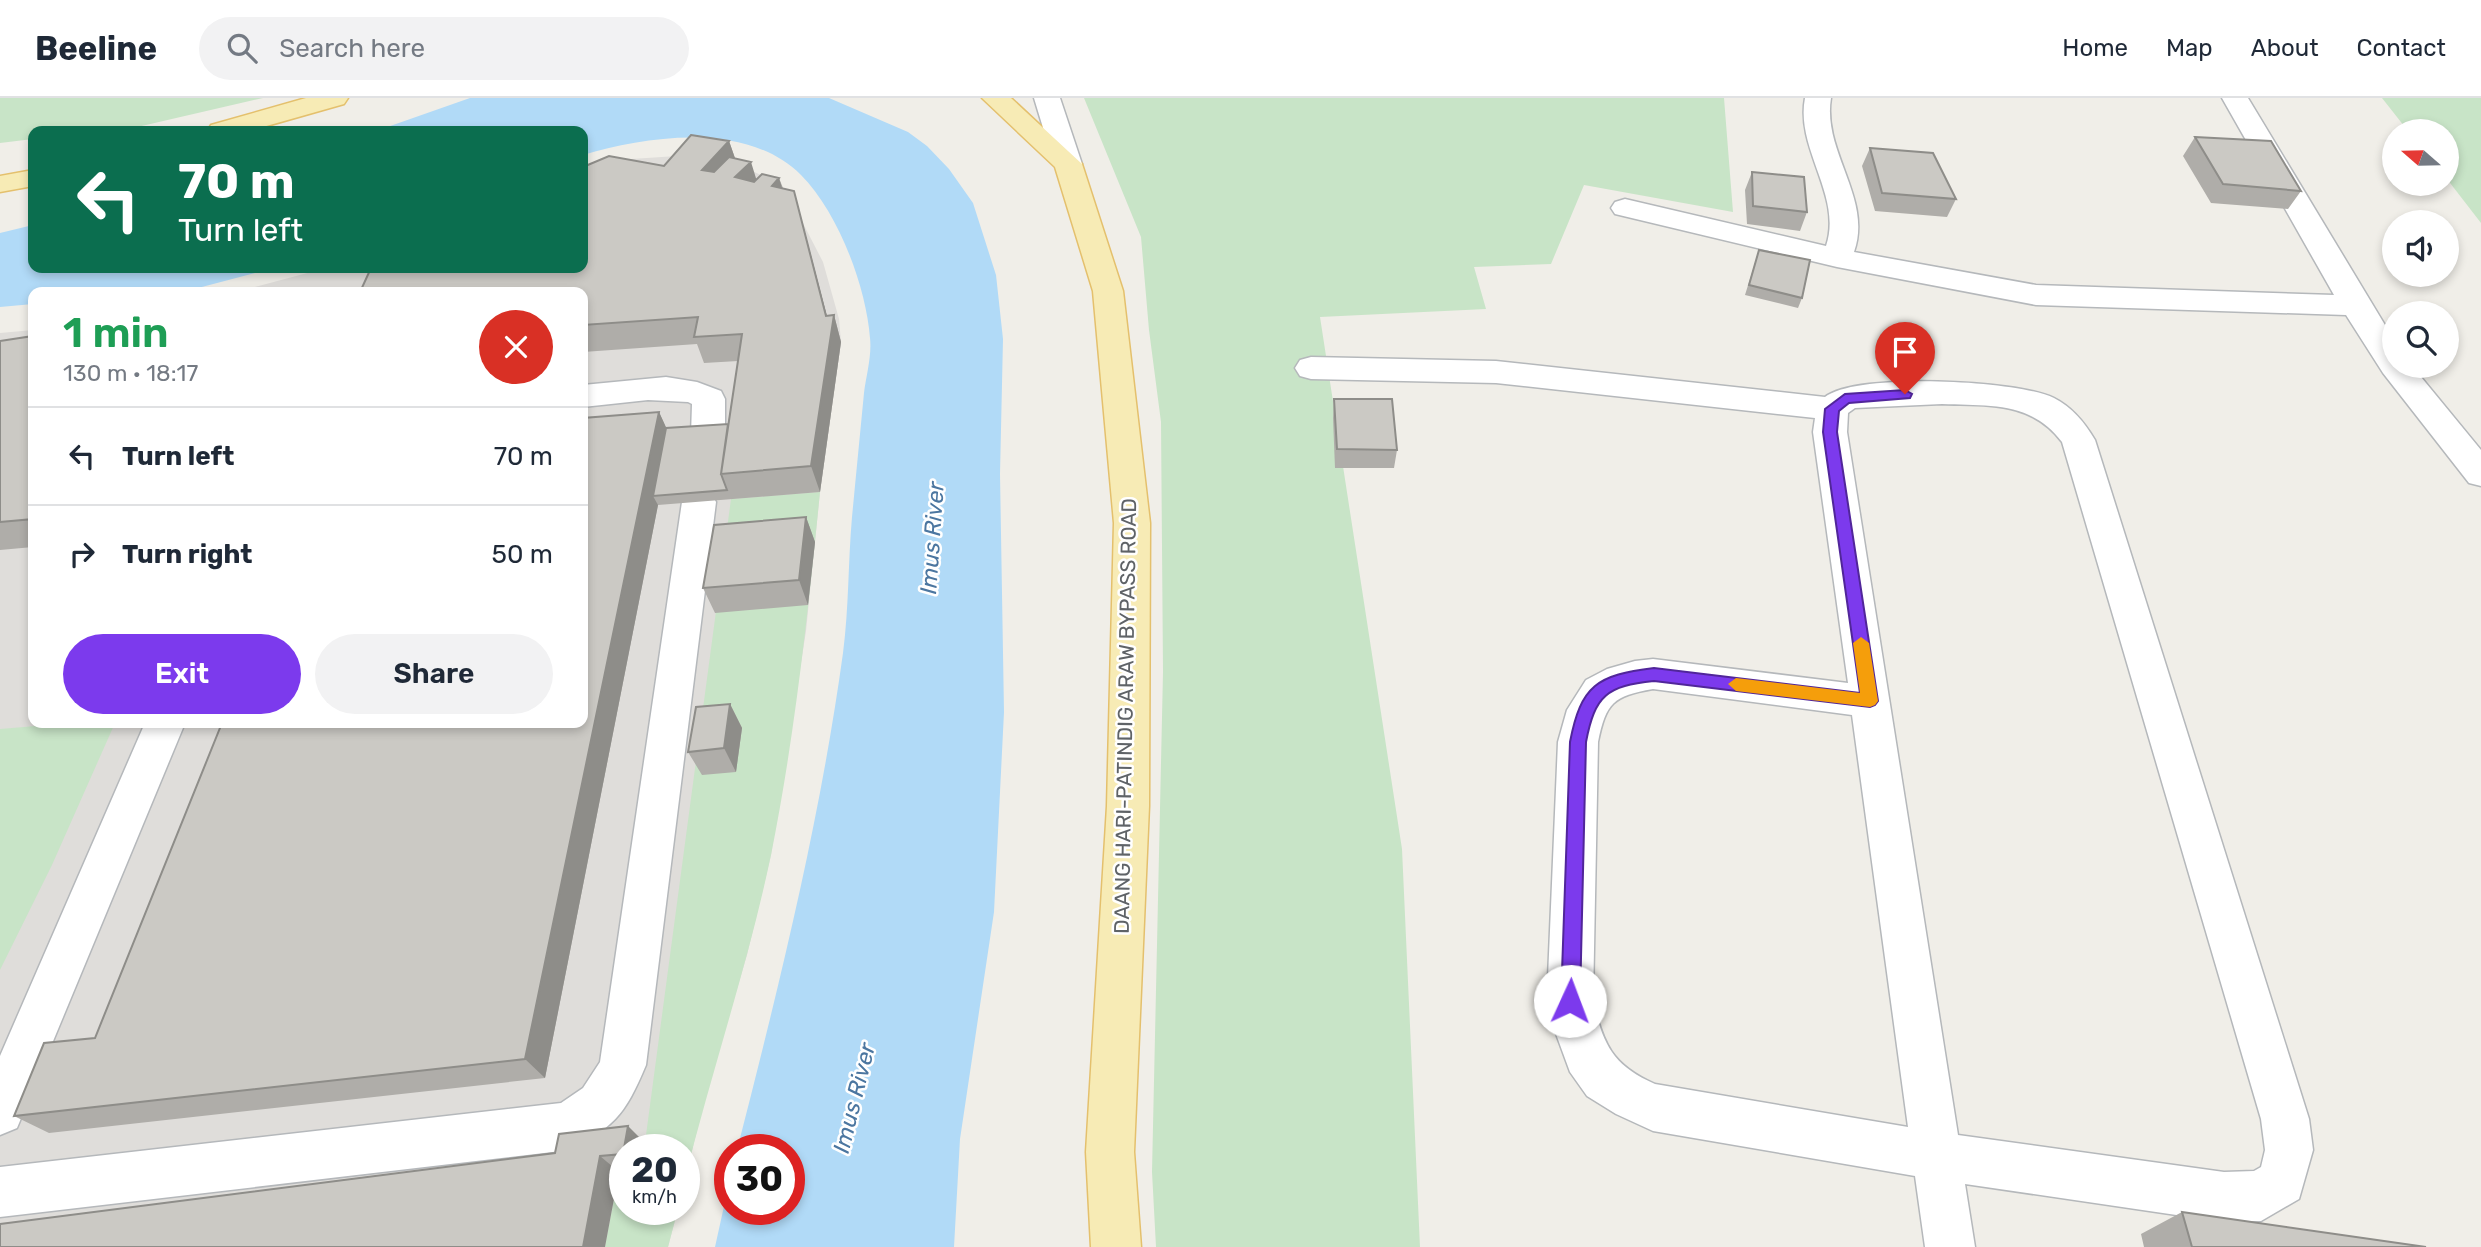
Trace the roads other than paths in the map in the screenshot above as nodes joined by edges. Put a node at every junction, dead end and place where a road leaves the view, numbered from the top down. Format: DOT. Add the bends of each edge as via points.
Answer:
graph roads {
  1 [pos="335,98"];
  2 [pos="995,98"];
  3 [pos="1047,98"];
  4 [pos="1818,98"];
  5 [pos="2235,98"];
  6 [pos="238,126"];
  7 [pos="1068,164"];
  8 [pos="28,179"];
  9 [pos="0,184"];
  10 [pos="1625,208"];
  11 [pos="1838,258"];
  12 [pos="2355,305"];
  13 [pos="2382,347"];
  14 [pos="1311,368"];
  15 [pos="2404,378"];
  16 [pos="588,396"];
  17 [pos="1832,409"];
  18 [pos="708,435"];
  19 [pos="2481,474"];
  20 [pos="699,502"];
  21 [pos="1870,701"];
  22 [pos="163,728"];
  23 [pos="0,1111"];
  24 [pos="1937,1156"];
  25 [pos="0,1192"];
  26 [pos="1116,1247"];
  27 [pos="1950,1247"];
  1 -- 6 [label="main road"];
  2 -- 7 [label="main road"];
  3 -- 7 [label="street"];
  4 -- 11 [label="street" via="1815,122 1843,213 1845,232"];
  5 -- 12 [label="street"];
  7 -- 26 [label="main road, DAANG HARI-PATINDIG ARAW BYPASS ROAD" via="1108,290 1132,523 1128,806 1110,1152"];
  8 -- 9 [label="main road"];
  10 -- 11 [label="street"];
  11 -- 12 [label="street" via="2036,295"];
  12 -- 13 [label="street"];
  14 -- 17 [label="street" via="1496,372"];
  15 -- 19 [label="street"];
  16 -- 18 [label="street" via="667,389 700,392 709,399"];
  17 -- 21 [label="street" via="1830,432"];
  17 -- 24 [label="street" via="1845,399 1880,394 2007,397 2036,403 2061,416 2078,440 2285,1119 2289,1150 2282,1182 2261,1196 2224,1196"];
  20 -- 25 [label="street" via="623,1065 601,1105 586,1119 561,1127"];
  21 -- 24 [label="street"];
  21 -- 24 [label="street" via="1654,674 1626,678 1599,689 1583,714 1578,742 1570,1001 1577,1036 1590,1065 1615,1091 1653,1108"];
  22 -- 23 [label="street"];
  24 -- 27 [label="street"];
}
